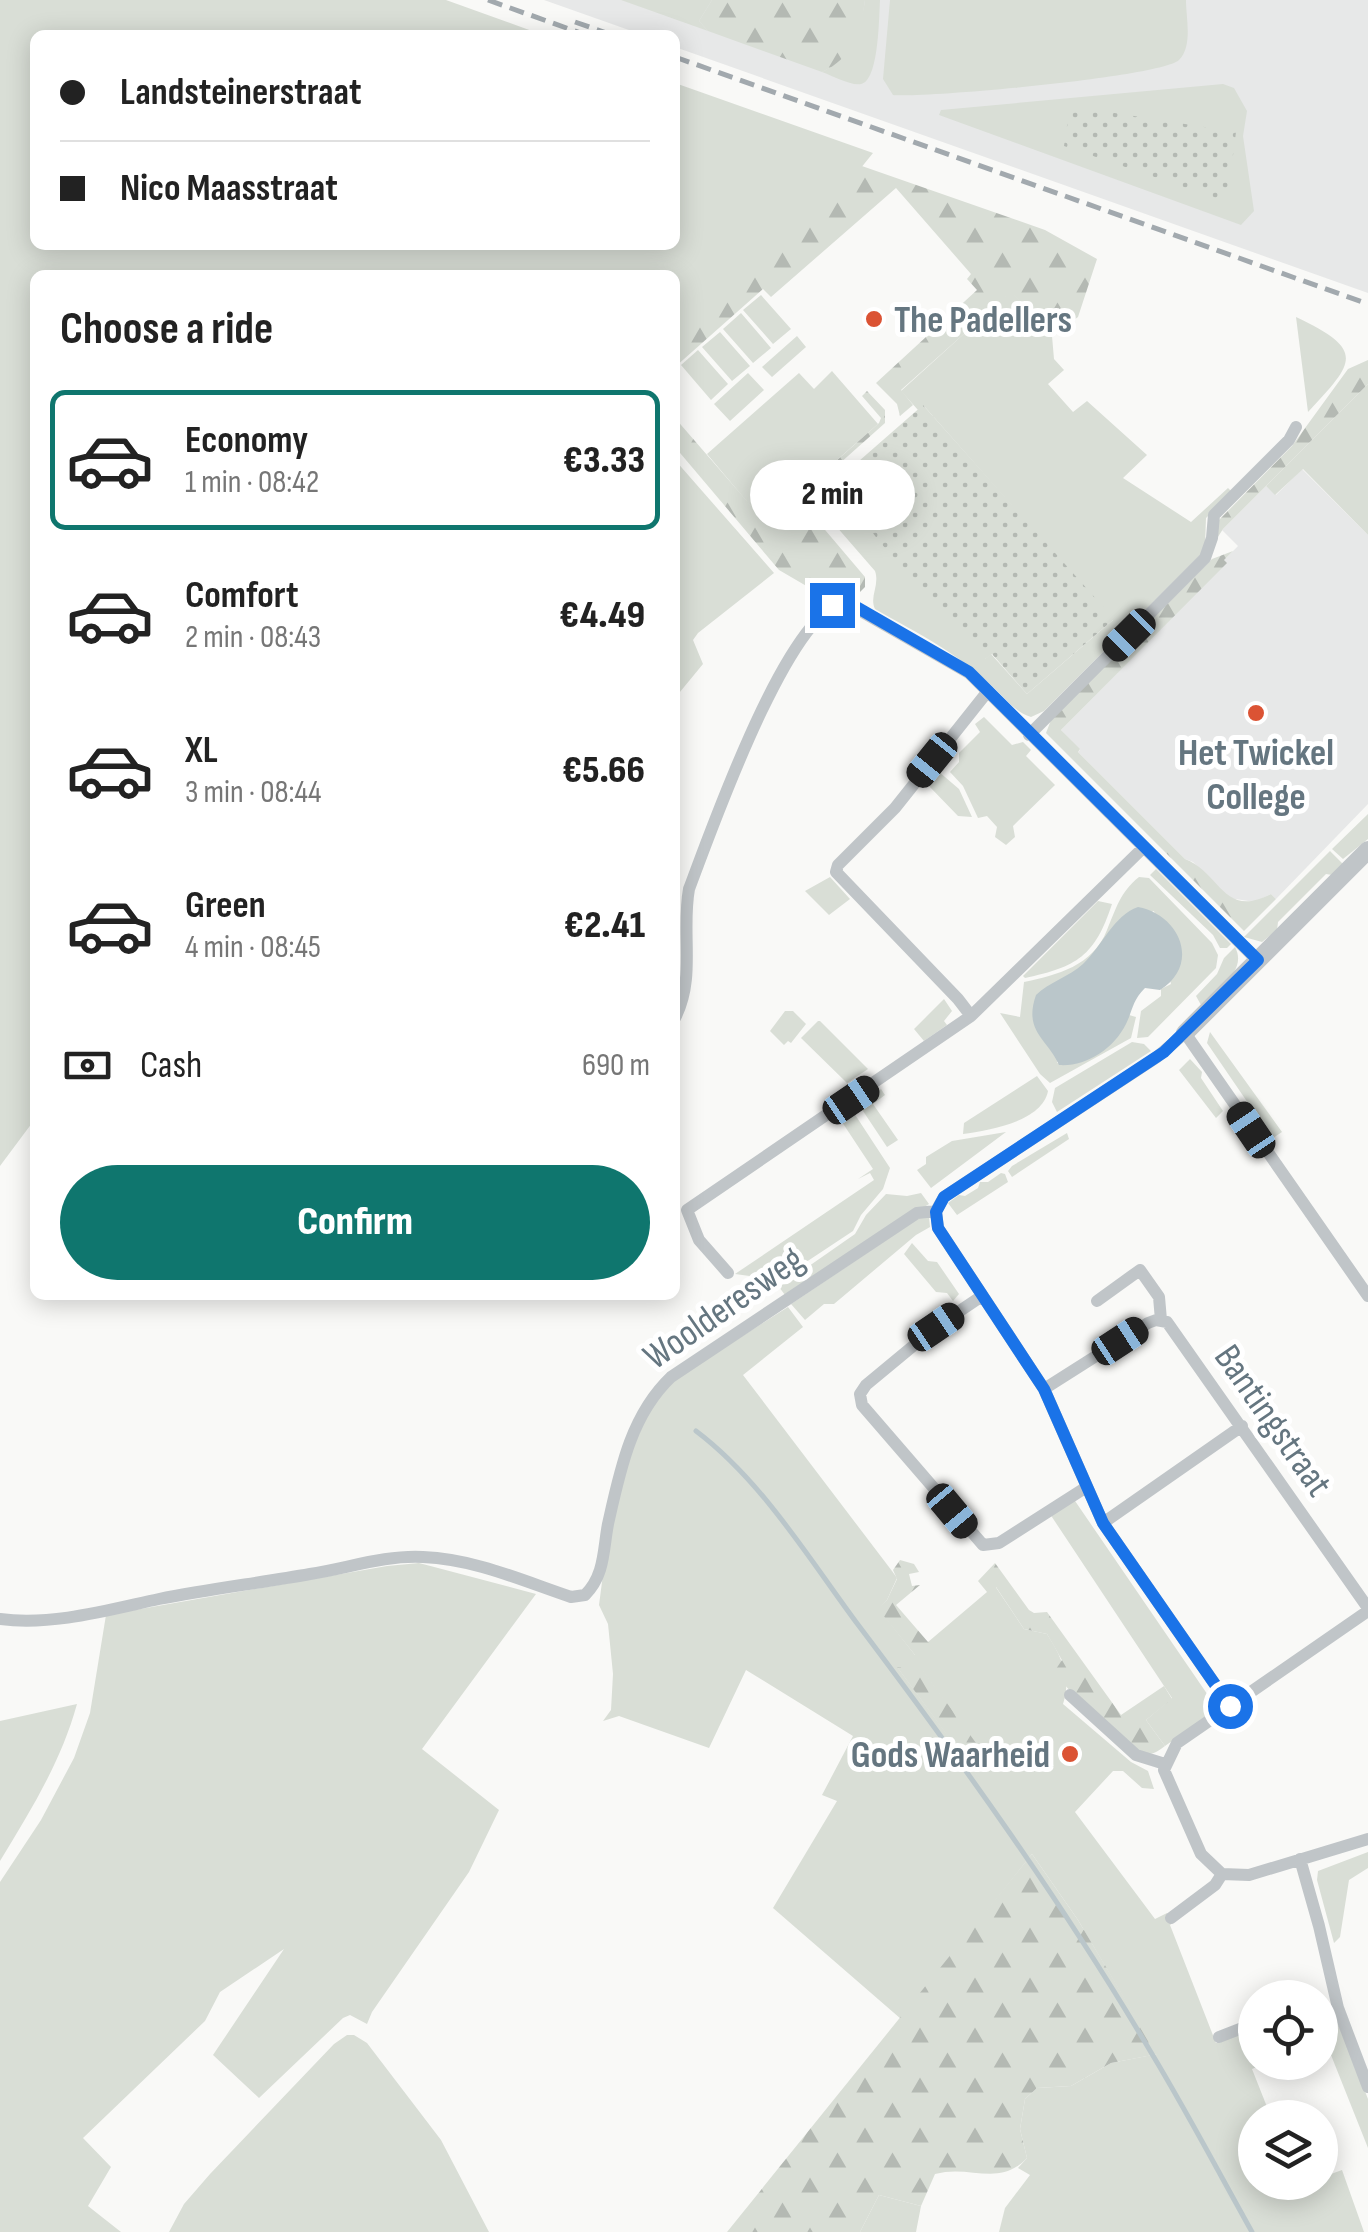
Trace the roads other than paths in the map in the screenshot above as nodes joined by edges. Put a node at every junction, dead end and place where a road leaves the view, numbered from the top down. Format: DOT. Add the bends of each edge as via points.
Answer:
graph roads {
  1 [pos="1296,427"];
  2 [pos="988,691"];
  3 [pos="1029,734"];
  4 [pos="1144,847"];
  5 [pos="1368,850"];
  6 [pos="1258,960"];
  7 [pos="680,1009"];
  8 [pos="970,1016"];
  9 [pos="1184,1033"];
  10 [pos="681,1209"];
  11 [pos="936,1212"];
  12 [pos="728,1273"];
  13 [pos="982,1296"];
  14 [pos="1368,1296"];
  15 [pos="1097,1301"];
  16 [pos="1161,1320"];
  17 [pos="1044,1389"];
  18 [pos="1242,1426"];
  19 [pos="1085,1488"];
  20 [pos="1103,1523"];
  21 [pos="1368,1610"];
  22 [pos="0,1620"];
  23 [pos="1070,1696"];
  24 [pos="1230,1706"];
  25 [pos="1165,1764"];
  26 [pos="1368,1838"];
  27 [pos="1300,1859"];
  28 [pos="1222,1874"];
  29 [pos="1171,1918"];
  30 [pos="1325,1980"];
  31 [pos="1338,2020"];
  32 [pos="1238,2029"];
  33 [pos="1218,2037"];
  34 [pos="1368,2087"];
  1 -- 3 [label="street" via="1214,515 1205,558"];
  2 -- 3 [label="street"];
  2 -- 7 [label="street" via="956,664 858,608 845,602 827,608 763,705 689,889 688,976"];
  2 -- 8 [label="street" via="836,872"];
  3 -- 4 [label="street"];
  4 -- 6 [label="street"];
  4 -- 8 [label="street"];
  5 -- 6 [label="street, Woolderesweg"];
  6 -- 9 [label="street, Woolderesweg"];
  8 -- 10 [label="street"];
  9 -- 11 [label="street, Woolderesweg" via="944,1197"];
  9 -- 14 [label="street"];
  10 -- 12 [label="street"];
  11 -- 13 [label="street" via="938,1228"];
  11 -- 22 [label="street, Woolderesweg" via="917,1213 689,1364 650,1398 614,1496 602,1568 585,1596 571,1598 452,1560 400,1558 100,1611"];
  13 -- 17 [label="street"];
  13 -- 19 [label="street" via="866,1385 862,1405 983,1545 999,1544"];
  15 -- 16 [label="street, Bantingstraat" via="1140,1270 1159,1297"];
  16 -- 17 [label="street"];
  16 -- 18 [label="street, Bantingstraat"];
  17 -- 19 [label="street"];
  18 -- 20 [label="street"];
  18 -- 21 [label="street, Bantingstraat"];
  19 -- 20 [label="street"];
  20 -- 24 [label="street"];
  21 -- 24 [label="street"];
  23 -- 25 [label="street" via="1136,1755"];
  24 -- 25 [label="street" via="1177,1743"];
  25 -- 28 [label="street" via="1201,1854"];
  26 -- 27 [label="street"];
  27 -- 28 [label="street" via="1248,1875"];
  27 -- 30 [label="street" via="1320,1926"];
  28 -- 29 [label="street"];
  31 -- 34 [label="street"];
  32 -- 33 [label="street"];
}
